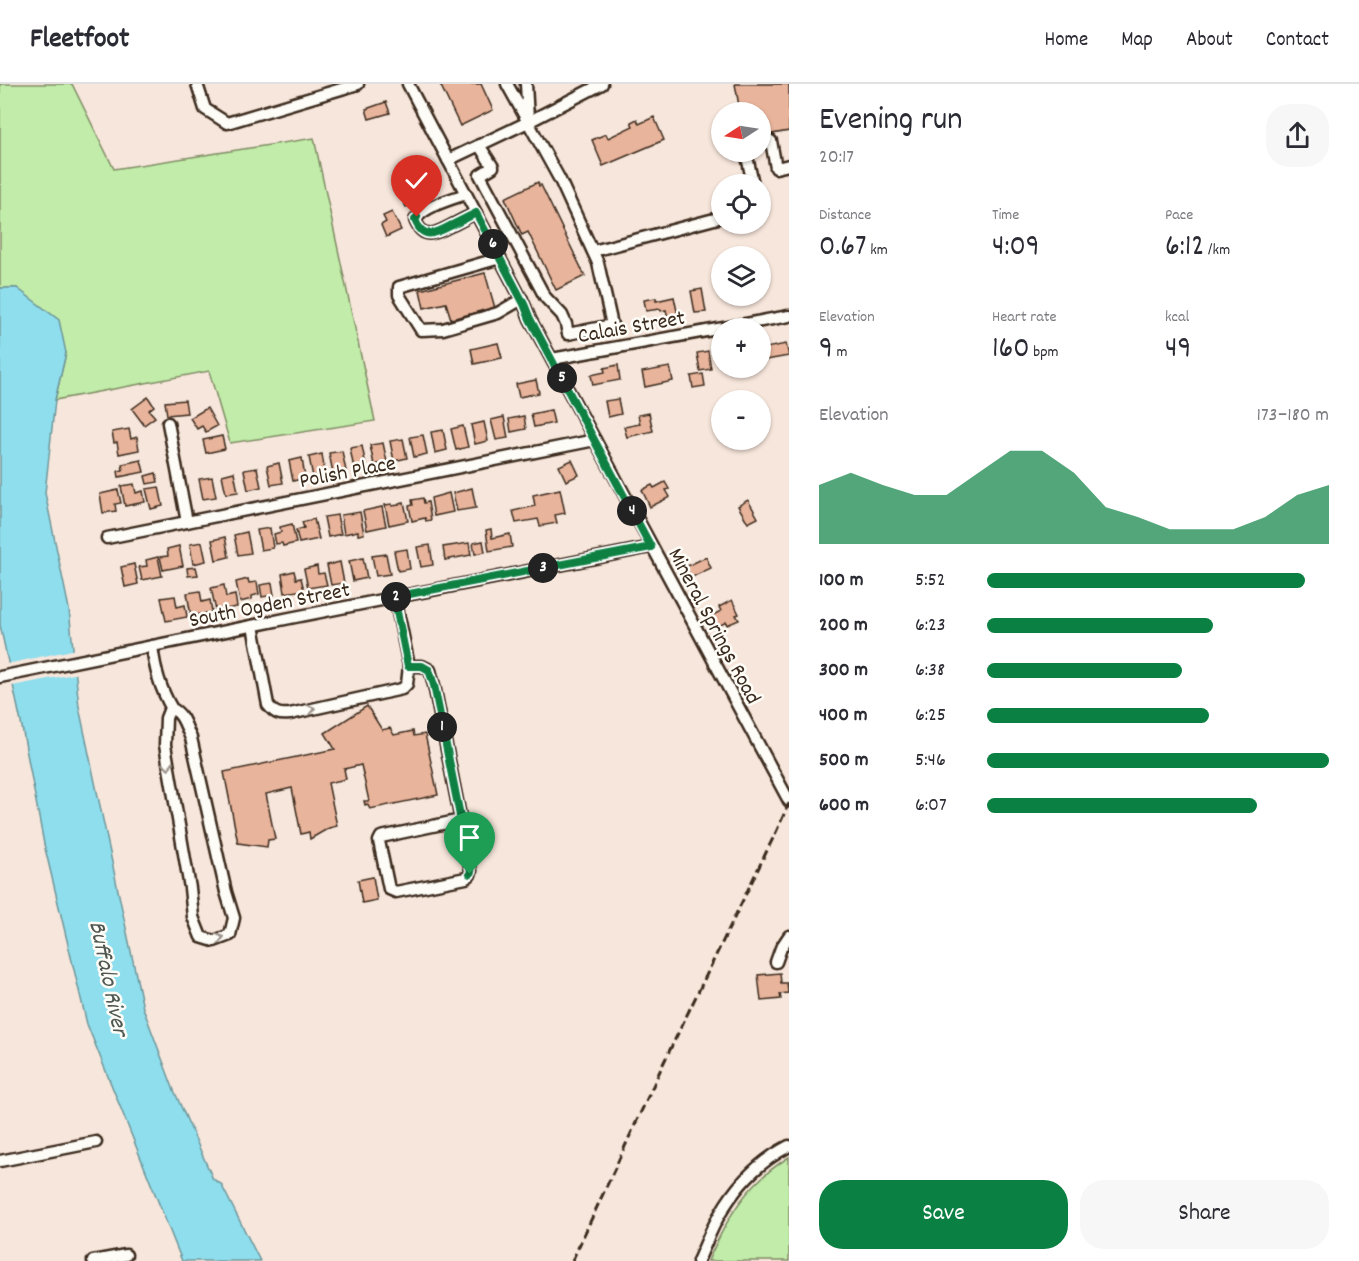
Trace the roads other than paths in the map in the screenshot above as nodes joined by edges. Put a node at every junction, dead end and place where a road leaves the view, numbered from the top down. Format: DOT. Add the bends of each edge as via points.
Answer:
graph roads {
  1 [pos="196,84"];
  2 [pos="358,84"];
  3 [pos="408,84"];
  4 [pos="507,84"];
  5 [pos="526,84"];
  6 [pos="602,84"];
  7 [pos="528,122"];
  8 [pos="771,141"];
  9 [pos="479,145"];
  10 [pos="448,160"];
  11 [pos="789,165"];
  12 [pos="466,194"];
  13 [pos="476,213"];
  14 [pos="711,220"];
  15 [pos="593,251"];
  16 [pos="500,258"];
  17 [pos="522,299"];
  18 [pos="789,316"];
  19 [pos="552,359"];
  20 [pos="168,423"];
  21 [pos="595,440"];
  22 [pos="187,522"];
  23 [pos="107,538"];
  24 [pos="651,547"];
  25 [pos="394,597"];
  26 [pos="253,626"];
  27 [pos="152,646"];
  28 [pos="408,666"];
  29 [pos="5,676"];
  30 [pos="172,710"];
  31 [pos="789,801"];
  32 [pos="461,820"];
  33 [pos="789,936"];
  34 [pos="776,962"];
  35 [pos="96,1142"];
  36 [pos="789,1146"];
  37 [pos="0,1161"];
  38 [pos="126,1255"];
  39 [pos="93,1261"];
  40 [pos="698,1261"];
  1 -- 2 [label="street" via="206,109 227,123"];
  3 -- 10 [label="street, Mineral Springs Road"];
  4 -- 7 [label="street"];
  5 -- 7 [label="street"];
  6 -- 7 [label="street"];
  7 -- 9 [label="street"];
  7 -- 15 [label="street"];
  8 -- 11 [label="street" via="776,168"];
  9 -- 10 [label="street"];
  9 -- 15 [label="street" via="493,167 480,175 545,297 562,315 568,334 612,325"];
  10 -- 12 [label="street, Mineral Springs Road"];
  12 -- 13 [label="street, Mineral Springs Road"];
  12 -- 13 [label="street" via="421,213 415,220 418,227 429,234 437,233"];
  13 -- 16 [label="street, Mineral Springs Road"];
  14 -- 15 [label="street"];
  16 -- 17 [label="street, Mineral Springs Road"];
  16 -- 17 [label="street" via="399,287 399,295 421,330 443,329 498,313"];
  17 -- 19 [label="street, Mineral Springs Road"];
  18 -- 19 [label="street, Calais Street"];
  19 -- 21 [label="street, Mineral Springs Road"];
  20 -- 22 [label="street"];
  21 -- 22 [label="street, Polish Place"];
  21 -- 24 [label="street, Mineral Springs Road"];
  22 -- 23 [label="street, Polish Place"];
  24 -- 25 [label="street, South Ogden Street"];
  24 -- 31 [label="street, Mineral Springs Road"];
  25 -- 26 [label="street, South Ogden Street"];
  25 -- 28 [label="street"];
  26 -- 27 [label="street, South Ogden Street"];
  26 -- 28 [label="street, one-way" via="268,705 281,715 402,689 407,684"];
  27 -- 29 [label="street, South Ogden Street"];
  27 -- 30 [label="street" via="159,684"];
  28 -- 32 [label="street" via="429,670"];
  30 -- 30 [label="street, one-way" via="166,718 165,745 193,916 201,937 214,941 230,935 234,918 191,738 177,711"];
  32 -- 32 [label="street" via="471,871 466,878 396,892 389,889 381,837"];
  33 -- 34 [label="street"];
  35 -- 37 [label="street"];
  36 -- 40 [label="street" via="743,1181 719,1215"];
  38 -- 39 [label="street"];
}
